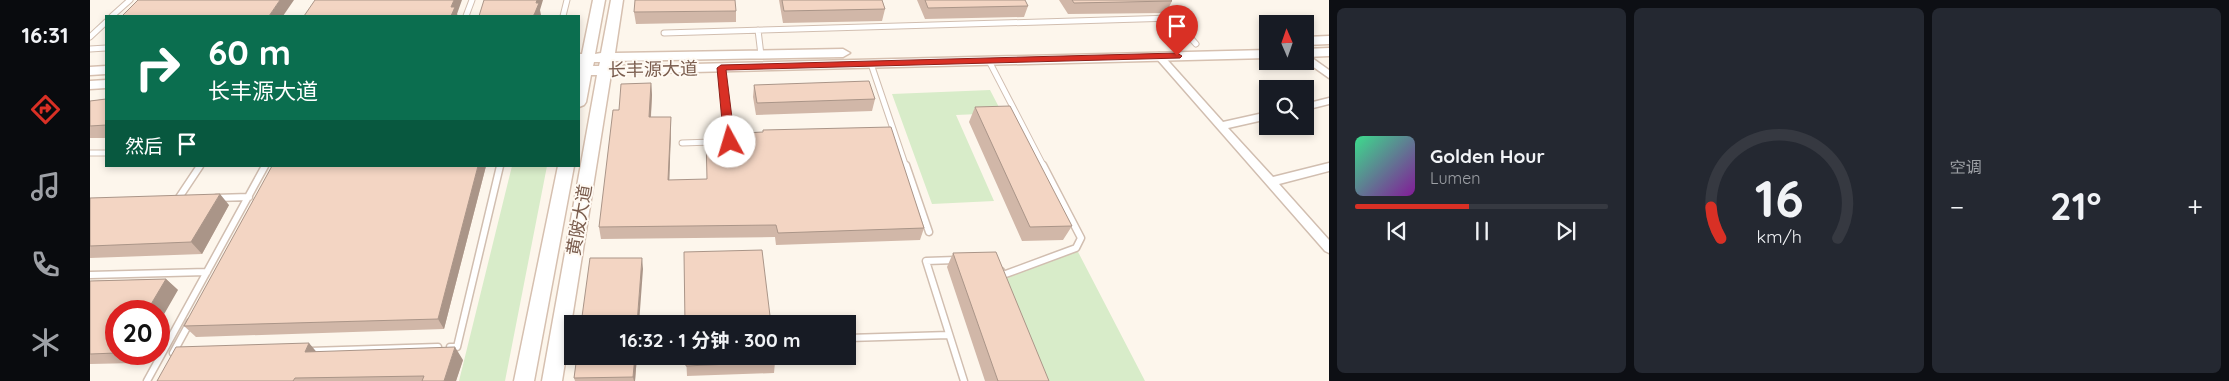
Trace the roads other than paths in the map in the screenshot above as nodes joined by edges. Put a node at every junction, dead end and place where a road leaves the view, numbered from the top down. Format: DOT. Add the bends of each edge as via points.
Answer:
graph roads {
  1 [pos="130,0"];
  2 [pos="472,0"];
  3 [pos="567,0"];
  4 [pos="599,0"];
  5 [pos="617,0"];
  6 [pos="113,15"];
  7 [pos="466,15"];
  8 [pos="563,15"];
  9 [pos="105,23"];
  10 [pos="758,30"];
  11 [pos="664,33"];
  12 [pos="90,37"];
  13 [pos="1329,40"];
  14 [pos="1314,41"];
  15 [pos="1259,42"];
  16 [pos="1196,44"];
  17 [pos="105,48"];
  18 [pos="90,49"];
  19 [pos="1329,52"];
  20 [pos="1314,53"];
  21 [pos="1259,54"];
  22 [pos="761,55"];
  23 [pos="1159,56"];
  24 [pos="989,61"];
  25 [pos="1314,62"];
  26 [pos="606,64"];
  27 [pos="871,64"];
  28 [pos="582,65"];
  29 [pos="721,68"];
  30 [pos="105,70"];
  31 [pos="90,71"];
  32 [pos="1329,75"];
  33 [pos="90,84"];
  34 [pos="105,84"];
  35 [pos="580,90"];
  36 [pos="1329,101"];
  37 [pos="1314,105"];
  38 [pos="1259,117"];
  39 [pos="1220,126"];
  40 [pos="682,143"];
  41 [pos="90,153"];
  42 [pos="105,153"];
  43 [pos="199,167"];
  44 [pos="264,167"];
  45 [pos="500,167"];
  46 [pos="566,167"];
  47 [pos="1329,167"];
  48 [pos="1270,182"];
  49 [pos="248,197"];
  50 [pos="204,198"];
  51 [pos="168,199"];
  52 [pos="178,199"];
  53 [pos="187,199"];
  54 [pos="929,232"];
  55 [pos="1329,248"];
  56 [pos="961,259"];
  57 [pos="1000,266"];
  58 [pos="207,272"];
  59 [pos="90,275"];
  60 [pos="1003,275"];
  61 [pos="1007,284"];
  62 [pos="195,313"];
  63 [pos="949,335"];
  64 [pos="856,338"];
  65 [pos="300,352"];
  66 [pos="181,355"];
  67 [pos="147,381"];
  68 [pos="524,381"];
  69 [pos="552,381"];
  70 [pos="964,381"];
  1 -- 6 [label="lane"];
  2 -- 7 [label="lane"];
  3 -- 8 [label="lane"];
  4 -- 28 [label="main road"];
  5 -- 26 [label="main road, 黄陂大道"];
  9 -- 12 [label="lane"];
  10 -- 11 [label="lane"];
  10 -- 16 [label="lane" via="1173,18"];
  10 -- 22 [label="lane"];
  13 -- 14 [label="main road"];
  15 -- 16 [label="main road, 长丰源大道"];
  16 -- 22 [label="main road, 长丰源大道"];
  17 -- 18 [label="lane"];
  19 -- 20 [label="main road"];
  21 -- 23 [label="main road, 长丰源大道"];
  22 -- 26 [label="main road, 长丰源大道"];
  23 -- 24 [label="main road, 长丰源大道"];
  23 -- 39 [label="street"];
  24 -- 27 [label="main road, 长丰源大道"];
  24 -- 60 [label="lane" via="1081,238 1076,248"];
  25 -- 32 [label="street"];
  26 -- 28 [label="main road, 长丰源大道"];
  26 -- 29 [label="main road, 长丰源大道"];
  26 -- 69 [label="main road, 黄陂大道"];
  27 -- 29 [label="main road, 长丰源大道"];
  27 -- 54 [label="lane"];
  28 -- 35 [label="main road"];
  29 -- 40 [label="lane" via="730,142"];
  30 -- 31 [label="main road"];
  33 -- 34 [label="main road"];
  36 -- 37 [label="street"];
  38 -- 39 [label="street"];
  39 -- 48 [label="street"];
  41 -- 42 [label="lane"];
  43 -- 52 [label="lane"];
  44 -- 49 [label="lane"];
  45 -- 65 [label="lane" via="457,347"];
  46 -- 68 [label="main road, 黄陂大道"];
  47 -- 48 [label="street"];
  48 -- 55 [label="street"];
  49 -- 50 [label="lane"];
  49 -- 58 [label="lane"];
  51 -- 52 [label="lane"];
  52 -- 53 [label="lane"];
  56 -- 63 [label="lane" via="926,261"];
  57 -- 60 [label="lane"];
  58 -- 59 [label="lane"];
  58 -- 67 [label="lane"];
  60 -- 61 [label="lane"];
  62 -- 66 [label="lane" via="171,356"];
  63 -- 64 [label="lane"];
  63 -- 70 [label="lane"];
}
